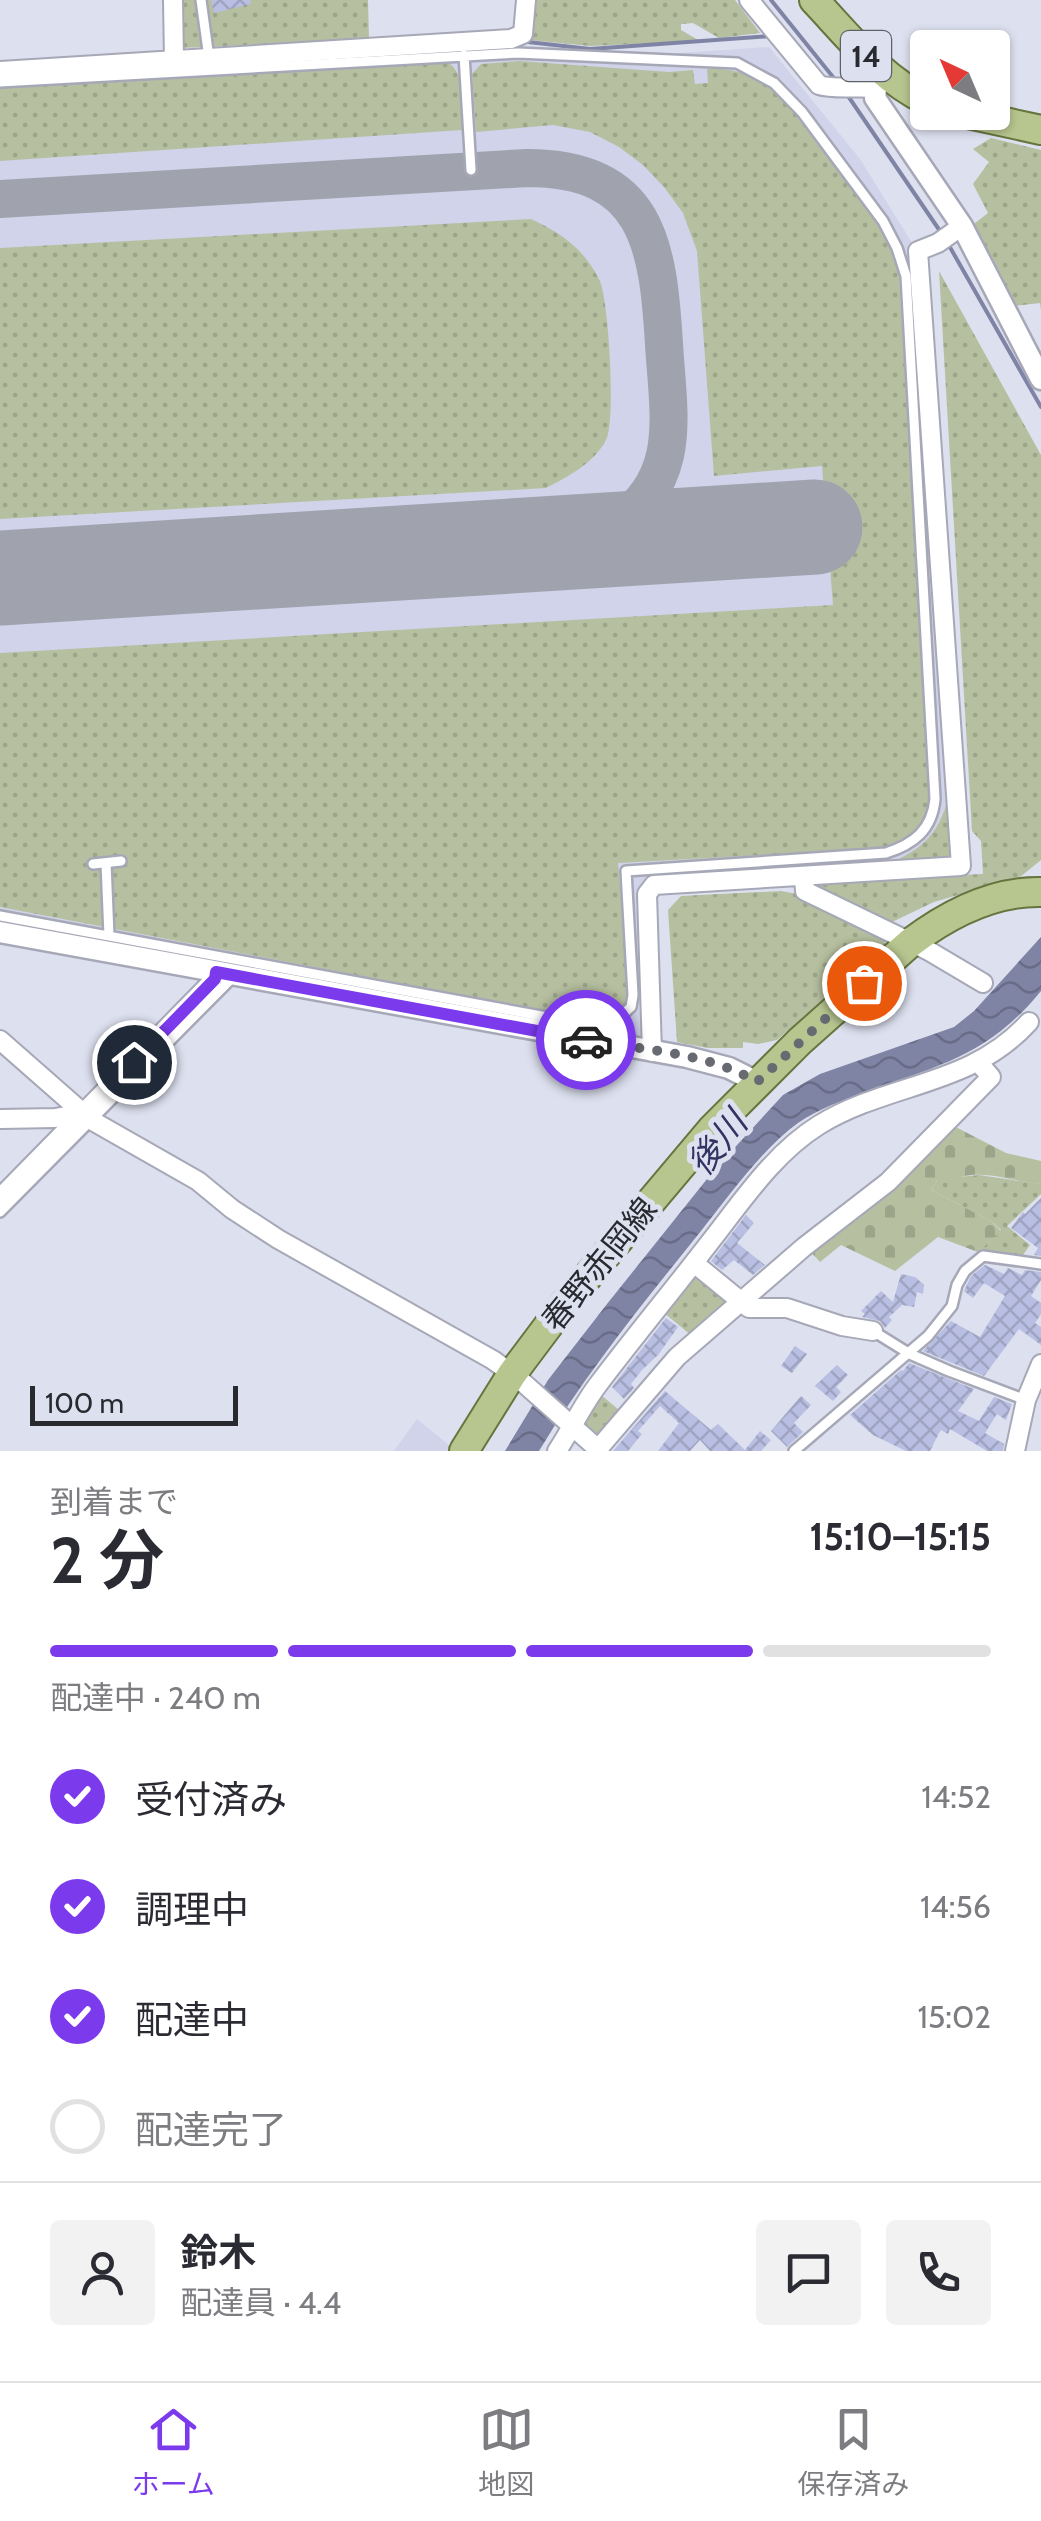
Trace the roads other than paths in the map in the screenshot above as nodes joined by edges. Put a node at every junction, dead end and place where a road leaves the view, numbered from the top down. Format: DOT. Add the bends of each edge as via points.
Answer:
graph roads {
  1 [pos="173,0"];
  2 [pos="202,0"];
  3 [pos="526,0"];
  4 [pos="749,0"];
  5 [pos="814,0"];
  6 [pos="464,55"];
  7 [pos="209,58"];
  8 [pos="174,61"];
  9 [pos="0,71"];
  10 [pos="880,80"];
  11 [pos="0,82"];
  12 [pos="910,93"];
  13 [pos="1010,123"];
  14 [pos="1041,130"];
  15 [pos="471,170"];
  16 [pos="958,229"];
  17 [pos="1041,379"];
  18 [pos="120,861"];
  19 [pos="106,863"];
  20 [pos="93,864"];
  21 [pos="804,878"];
  22 [pos="1041,892"];
  23 [pos="0,916"];
  24 [pos="0,932"];
  25 [pos="110,936"];
  26 [pos="910,942"];
  27 [pos="225,974"];
  28 [pos="983,983"];
  29 [pos="1032,1023"];
  30 [pos="0,1040"];
  31 [pos="652,1052"];
  32 [pos="979,1063"];
  33 [pos="757,1082"];
  34 [pos="87,1117"];
  35 [pos="0,1120"];
  36 [pos="0,1198"];
  37 [pos="0,1212"];
  38 [pos="694,1262"];
  39 [pos="1041,1264"];
  40 [pos="740,1303"];
  41 [pos="873,1331"];
  42 [pos="910,1354"];
  43 [pos="1041,1364"];
  44 [pos="521,1381"];
  45 [pos="1026,1400"];
  46 [pos="573,1427"];
  47 [pos="599,1450"];
  48 [pos="464,1451"];
  49 [pos="557,1451"];
  50 [pos="794,1451"];
  51 [pos="1015,1451"];
  1 -- 8 [label="street"];
  2 -- 7 [label="lane"];
  3 -- 7 [label="street" via="523,34 511,40"];
  4 -- 10 [label="street" via="819,85"];
  5 -- 10 [label="main road, 14"];
  6 -- 11 [label="lane"];
  6 -- 15 [label="lane"];
  6 -- 25 [label="lane" via="722,60 750,68 794,102 883,221 906,276 932,816 916,840 886,854 626,871 631,1008 596,1026"];
  7 -- 8 [label="street"];
  8 -- 9 [label="street"];
  10 -- 12 [label="main road, 14"];
  10 -- 16 [label="street" via="875,98"];
  13 -- 14 [label="main road"];
  16 -- 17 [label="street"];
  16 -- 21 [label="street" via="918,250 960,866"];
  18 -- 19 [label="lane"];
  19 -- 20 [label="lane"];
  19 -- 25 [label="lane"];
  21 -- 26 [label="street" via="805,891"];
  21 -- 31 [label="street" via="654,886 647,894"];
  22 -- 26 [label="main road, 春野赤岡線" via="971,907"];
  23 -- 25 [label="lane"];
  24 -- 27 [label="street"];
  26 -- 28 [label="street"];
  26 -- 33 [label="main road, 春野赤岡線"];
  27 -- 31 [label="street"];
  27 -- 34 [label="street"];
  29 -- 32 [label="street"];
  30 -- 34 [label="street"];
  31 -- 33 [label="street" via="728,1068"];
  32 -- 38 [label="street" via="822,1123 770,1167"];
  32 -- 40 [label="street" via="991,1076 888,1182"];
  33 -- 44 [label="main road, 春野赤岡線" via="563,1306"];
  34 -- 35 [label="street"];
  34 -- 36 [label="street"];
  34 -- 37 [label="lane"];
  34 -- 44 [label="street"];
  38 -- 40 [label="street"];
  38 -- 46 [label="street"];
  39 -- 42 [label="lane" via="984,1256 965,1271 952,1306"];
  40 -- 41 [label="street"];
  40 -- 47 [label="street" via="677,1357"];
  41 -- 42 [label="lane"];
  42 -- 45 [label="lane"];
  42 -- 50 [label="lane"];
  43 -- 45 [label="street"];
  44 -- 46 [label="street"];
  44 -- 48 [label="main road, 春野赤岡線"];
  45 -- 51 [label="street"];
  46 -- 47 [label="street"];
  46 -- 49 [label="street"];
}
